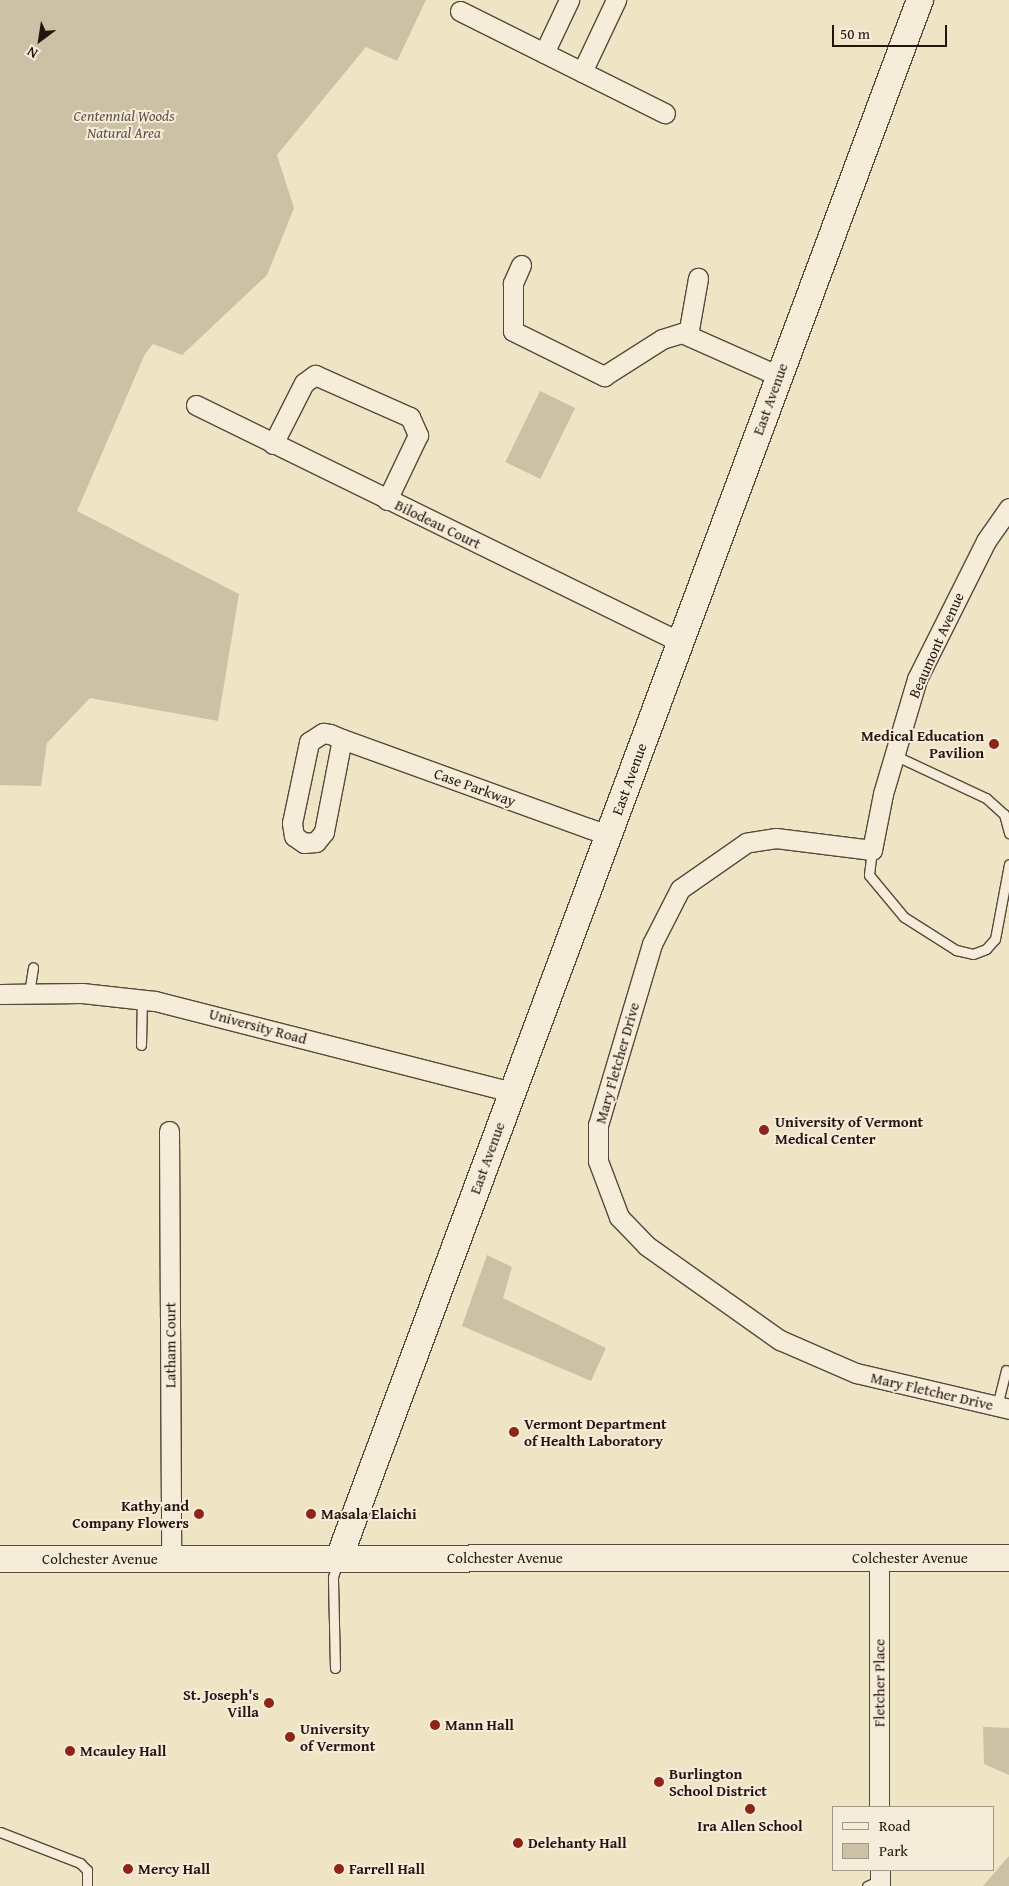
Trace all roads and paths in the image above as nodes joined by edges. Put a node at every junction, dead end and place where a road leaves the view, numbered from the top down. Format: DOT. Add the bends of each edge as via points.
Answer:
graph roads {
  1 [pos="569,0"];
  2 [pos="616,0"];
  3 [pos="920,0"];
  4 [pos="460,11"];
  5 [pos="544,53"];
  6 [pos="582,72"];
  7 [pos="665,113"];
  8 [pos="521,265"];
  9 [pos="698,278"];
  10 [pos="688,335"];
  11 [pos="779,376"];
  12 [pos="196,405"];
  13 [pos="273,444"];
  14 [pos="388,500"];
  15 [pos="1009,508"];
  16 [pos="680,642"];
  17 [pos="342,739"];
  18 [pos="894,755"];
  19 [pos="1009,833"];
  20 [pos="608,835"];
  21 [pos="872,850"];
  22 [pos="1009,864"];
  23 [pos="33,967"];
  24 [pos="29,993"];
  25 [pos="0,994"];
  26 [pos="142,999"];
  27 [pos="142,1045"];
  28 [pos="512,1092"];
  29 [pos="169,1132"];
  30 [pos="1006,1370"];
  31 [pos="1003,1408"];
  32 [pos="339,1558"];
  33 [pos="879,1558"];
  34 [pos="1009,1558"];
  35 [pos="171,1559"];
  36 [pos="0,1560"];
  37 [pos="335,1668"];
  38 [pos="879,1806"];
  39 [pos="0,1832"];
  40 [pos="87,1886"];
  1 -- 5 [label="street"];
  2 -- 6 [label="street"];
  3 -- 11 [label="main road, East Avenue"];
  4 -- 5 [label="street"];
  5 -- 6 [label="street"];
  6 -- 7 [label="street"];
  8 -- 10 [label="street" via="513,284 513,331 604,376 662,339"];
  9 -- 10 [label="street"];
  10 -- 11 [label="street"];
  11 -- 16 [label="main road, East Avenue"];
  12 -- 13 [label="street, Bilodeau Court"];
  13 -- 14 [label="street, Bilodeau Court"];
  13 -- 14 [label="street" via="304,383 315,374 401,413 415,422 418,435"];
  14 -- 16 [label="street, Bilodeau Court"];
  15 -- 18 [label="street, Beaumont Avenue" via="986,541 946,615 917,679"];
  16 -- 20 [label="main road, East Avenue"];
  17 -- 17 [label="street, Case Parkway" via="323,733 309,742 292,827 296,838 304,844 316,842 324,832"];
  17 -- 20 [label="street, Case Parkway"];
  18 -- 19 [label="lane" via="986,798 1004,814"];
  18 -- 21 [label="street, Beaumont Avenue"];
  20 -- 28 [label="main road, East Avenue"];
  21 -- 22 [label="lane" via="869,875 904,918 956,950 973,954 986,950 995,939"];
  21 -- 31 [label="street, Mary Fletcher Drive" via="776,838 746,843 696,873 680,889 652,944 598,1125 598,1161 620,1217 647,1246 750,1321 816,1358 856,1373"];
  23 -- 24 [label="lane"];
  24 -- 25 [label="street, University Road"];
  24 -- 26 [label="street, University Road"];
  26 -- 27 [label="lane"];
  26 -- 28 [label="street, University Road"];
  28 -- 32 [label="main road, East Avenue"];
  29 -- 35 [label="street, Latham Court"];
  30 -- 31 [label="lane"];
  32 -- 33 [label="main road, Colchester Avenue"];
  32 -- 35 [label="main road, Colchester Avenue"];
  32 -- 37 [label="lane" via="333,1577"];
  33 -- 34 [label="main road, Colchester Avenue"];
  33 -- 38 [label="street, Fletcher Place"];
  35 -- 36 [label="main road, Colchester Avenue"];
  39 -- 40 [label="lane" via="80,1863 87,1870"];
}
